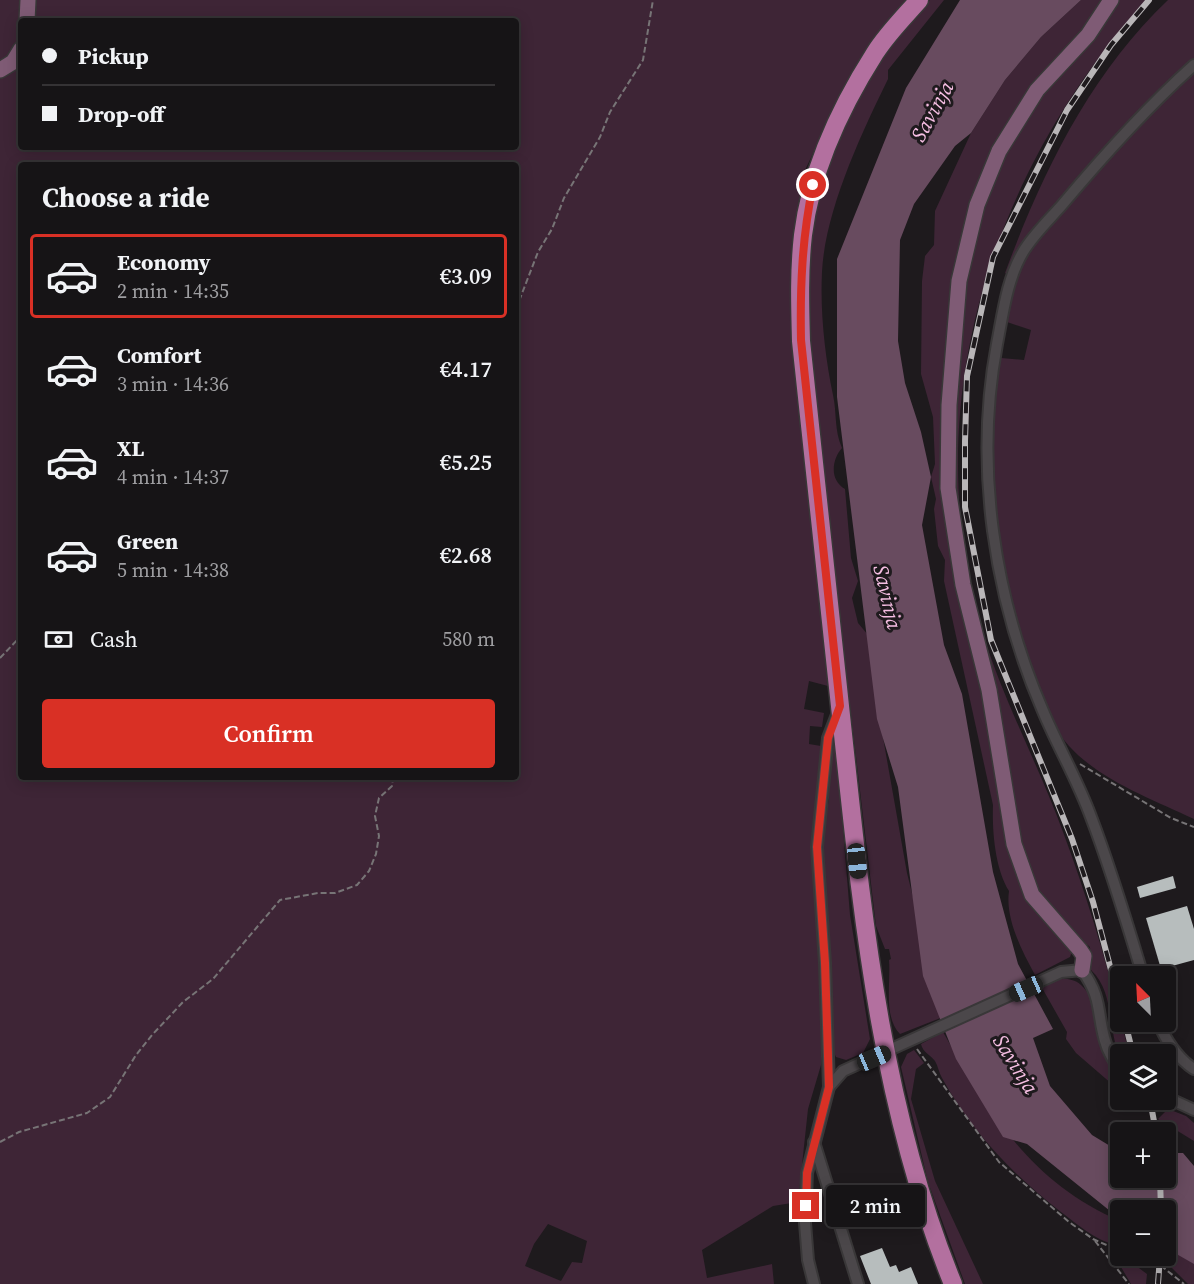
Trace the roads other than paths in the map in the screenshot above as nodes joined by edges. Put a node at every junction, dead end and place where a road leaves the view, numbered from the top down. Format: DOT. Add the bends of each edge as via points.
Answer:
graph roads {
  1 [pos="28,0"];
  2 [pos="919,0"];
  3 [pos="1111,0"];
  4 [pos="27,18"];
  5 [pos="18,54"];
  6 [pos="1194,65"];
  7 [pos="0,70"];
  8 [pos="840,706"];
  9 [pos="1140,966"];
  10 [pos="1082,970"];
  11 [pos="1162,1032"];
  12 [pos="1110,1052"];
  13 [pos="885,1053"];
  14 [pos="1194,1069"];
  15 [pos="829,1087"];
  16 [pos="1176,1102"];
  17 [pos="1194,1110"];
  18 [pos="814,1142"];
  19 [pos="814,1284"];
  20 [pos="858,1284"];
  21 [pos="953,1284"];
  1 -- 4 [label="street"];
  2 -- 8 [label="main road" via="876,51 835,122 813,185 803,234 801,340"];
  3 -- 10 [label="street" via="1088,35 1038,90 999,151 977,205 959,280 949,405 948,488 963,585 989,690 1014,844 1032,895 1084,956"];
  5 -- 7 [label="street"];
  6 -- 9 [label="street" via="1103,156 1023,251 1008,287 993,366 988,478 997,566 1026,667 1091,816"];
  8 -- 13 [label="main road" via="862,906"];
  8 -- 15 [label="street" via="828,738 817,847"];
  10 -- 12 [label="street" via="1092,984"];
  10 -- 13 [label="street" via="1061,972"];
  11 -- 14 [label="street"];
  13 -- 15 [label="street" via="843,1071"];
  13 -- 21 [label="main road" via="917,1184"];
  15 -- 18 [label="street"];
  16 -- 17 [label="street"];
  18 -- 19 [label="street" via="807,1173 805,1223"];
  18 -- 20 [label="street"];
}
